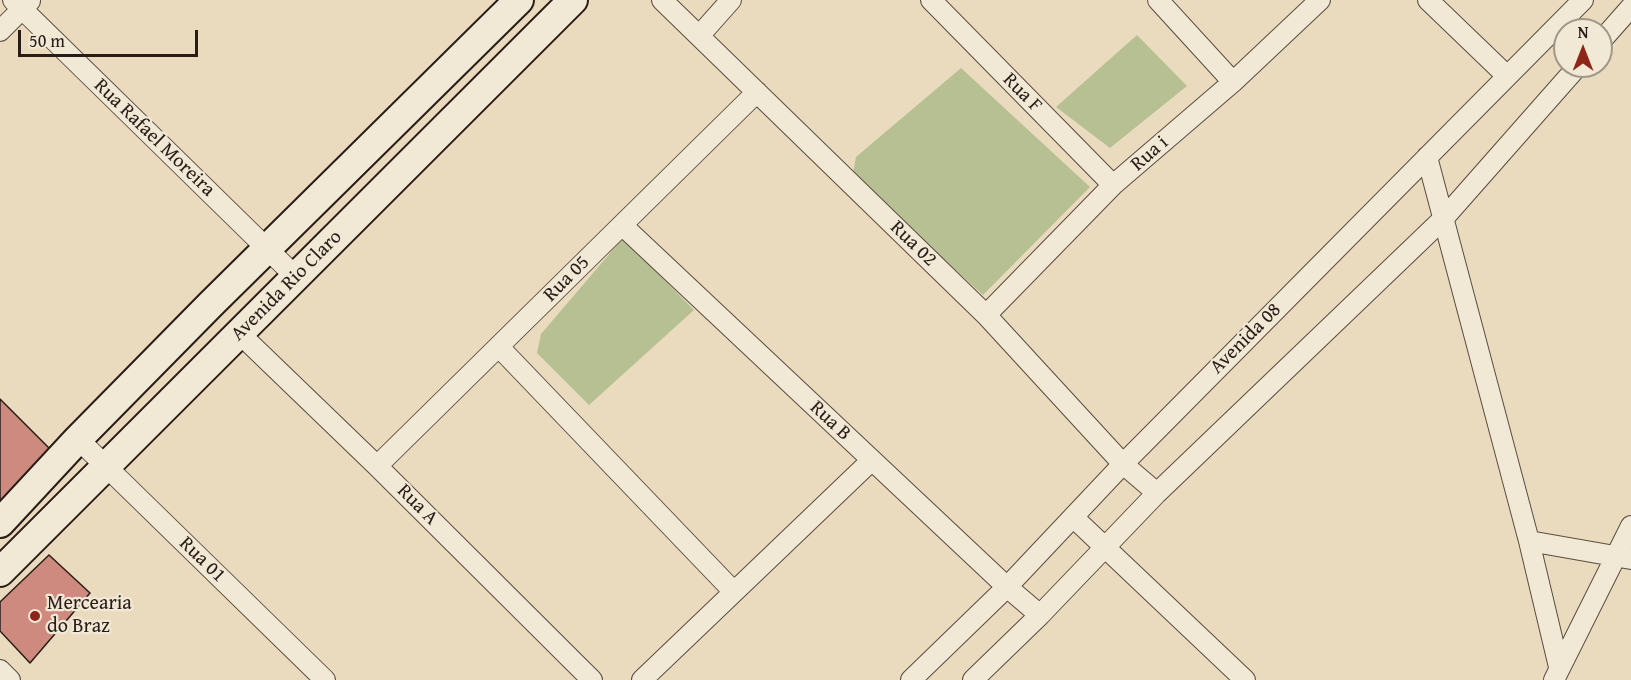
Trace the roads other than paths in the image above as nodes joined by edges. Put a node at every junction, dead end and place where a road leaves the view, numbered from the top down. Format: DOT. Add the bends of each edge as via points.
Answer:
graph roads {
  1 [pos="519,0"];
  2 [pos="573,0"];
  3 [pos="662,0"];
  4 [pos="731,0"];
  5 [pos="931,0"];
  6 [pos="1158,0"];
  7 [pos="1320,0"];
  8 [pos="1428,0"];
  9 [pos="1583,0"];
  10 [pos="22,3"];
  11 [pos="1631,7"];
  12 [pos="1613,27"];
  13 [pos="0,31"];
  14 [pos="699,36"];
  15 [pos="1507,76"];
  16 [pos="1567,78"];
  17 [pos="1233,82"];
  18 [pos="757,92"];
  19 [pos="1427,157"];
  20 [pos="1113,185"];
  21 [pos="1443,218"];
  22 [pos="622,225"];
  23 [pos="268,249"];
  24 [pos="296,277"];
  25 [pos="986,315"];
  26 [pos="239,333"];
  27 [pos="499,347"];
  28 [pos="78,439"];
  29 [pos="872,460"];
  30 [pos="1123,464"];
  31 [pos="106,466"];
  32 [pos="377,466"];
  33 [pos="1157,493"];
  34 [pos="1073,517"];
  35 [pos="0,523"];
  36 [pos="1631,526"];
  37 [pos="1529,541"];
  38 [pos="1105,549"];
  39 [pos="1623,558"];
  40 [pos="0,572"];
  41 [pos="1007,587"];
  42 [pos="735,592"];
  43 [pos="1040,615"];
  44 [pos="0,670"];
  45 [pos="1557,673"];
  46 [pos="10,680"];
  47 [pos="325,680"];
  48 [pos="592,680"];
  49 [pos="642,680"];
  50 [pos="911,680"];
  51 [pos="973,680"];
  52 [pos="1245,680"];
  1 -- 23 [label="street, Avenida Rio Claro"];
  2 -- 24 [label="street, Avenida Rio Claro"];
  3 -- 14 [label="street, Rua 02"];
  4 -- 14 [label="street"];
  5 -- 20 [label="street, Rua F"];
  6 -- 17 [label="street"];
  7 -- 17 [label="street, Rua i"];
  8 -- 15 [label="street"];
  9 -- 15 [label="street, Avenida 08"];
  10 -- 13 [label="street"];
  10 -- 23 [label="street, Rua Rafael Moreira"];
  11 -- 12 [label="street"];
  14 -- 18 [label="street, Rua 02"];
  15 -- 19 [label="street, Avenida 08"];
  16 -- 21 [label="street"];
  17 -- 20 [label="street, Rua i"];
  18 -- 22 [label="street, Rua 05"];
  18 -- 25 [label="street, Rua 02"];
  19 -- 21 [label="street"];
  19 -- 30 [label="street, Avenida 08"];
  20 -- 25 [label="street, Rua i"];
  21 -- 33 [label="street"];
  21 -- 37 [label="street"];
  22 -- 27 [label="street, Rua 05"];
  22 -- 29 [label="street, Rua B"];
  23 -- 24 [label="street, Rua Rafael Moreira"];
  23 -- 28 [label="street, Avenida Rio Claro"];
  24 -- 26 [label="street, Avenida Rio Claro"];
  25 -- 30 [label="street, Rua 02"];
  26 -- 31 [label="street, Avenida Rio Claro"];
  26 -- 32 [label="street, Rua A"];
  27 -- 32 [label="street, Rua 05"];
  27 -- 42 [label="street"];
  28 -- 31 [label="street, Rua 01"];
  28 -- 35 [label="street, Avenida Rio Claro"];
  29 -- 41 [label="street, Rua B"];
  29 -- 42 [label="street"];
  30 -- 33 [label="street, Rua 02"];
  30 -- 34 [label="street, Avenida 08"];
  31 -- 40 [label="street, Avenida Rio Claro"];
  31 -- 47 [label="street, Rua 01"];
  32 -- 48 [label="street, Rua A"];
  33 -- 38 [label="street"];
  34 -- 38 [label="street"];
  34 -- 41 [label="street, Avenida 08"];
  36 -- 39 [label="street"];
  37 -- 39 [label="street"];
  37 -- 45 [label="street"];
  38 -- 43 [label="street"];
  38 -- 52 [label="street"];
  39 -- 45 [label="street"];
  41 -- 43 [label="street, Rua B"];
  41 -- 50 [label="street, Avenida 08"];
  42 -- 49 [label="street"];
  43 -- 51 [label="street"];
  44 -- 46 [label="street"];
}
